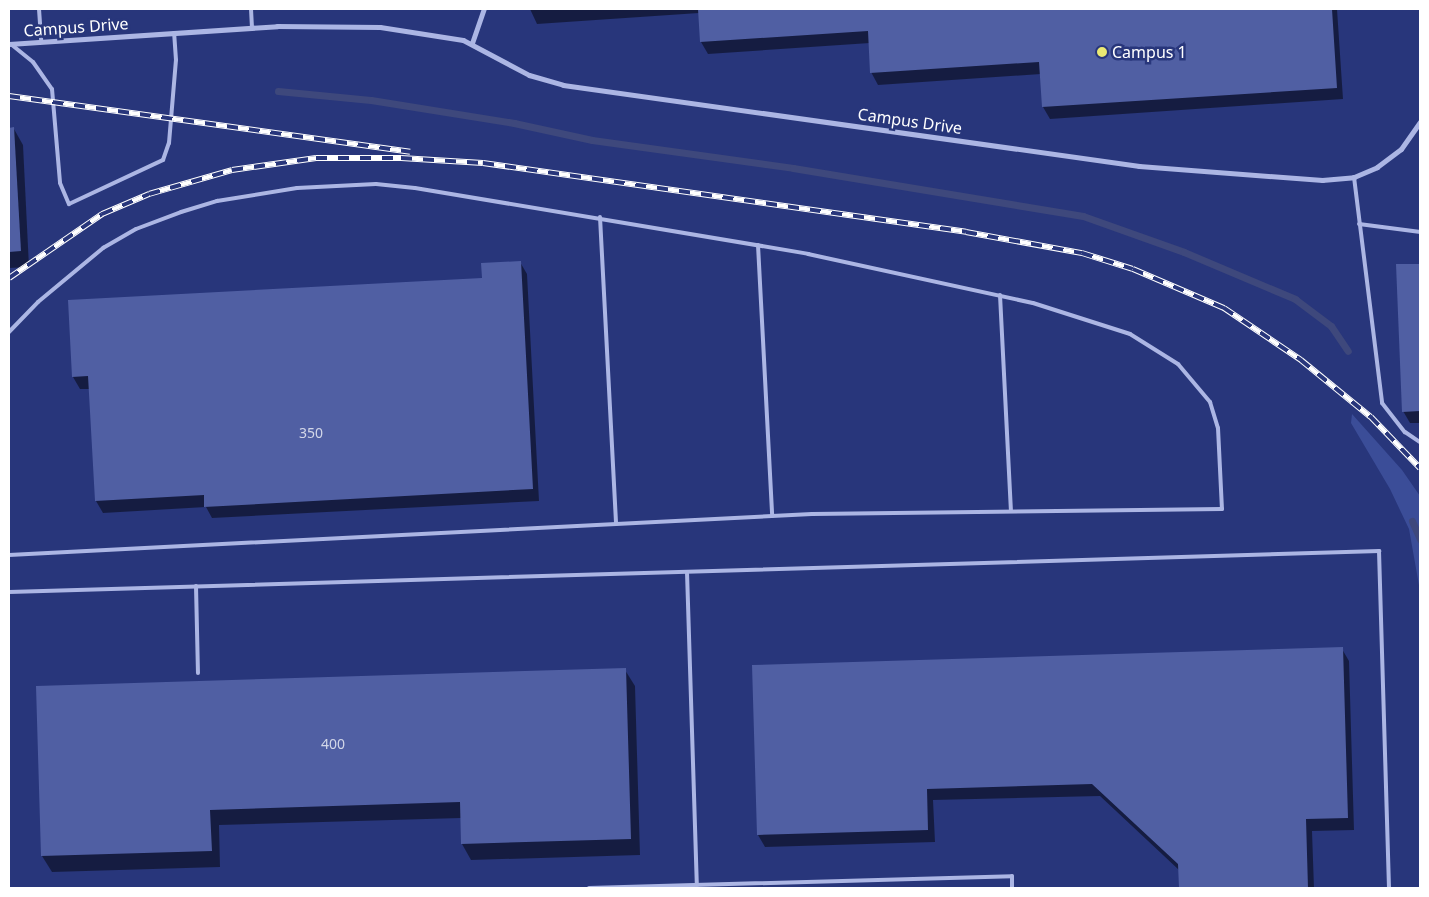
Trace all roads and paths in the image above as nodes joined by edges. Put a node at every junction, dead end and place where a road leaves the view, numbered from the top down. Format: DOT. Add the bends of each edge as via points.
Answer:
graph roads {
  1 [pos="39,9"];
  2 [pos="251,9"];
  3 [pos="484,9"];
  4 [pos="252,27"];
  5 [pos="174,33"];
  6 [pos="41,42"];
  7 [pos="472,43"];
  8 [pos="9,44"];
  9 [pos="1420,122"];
  10 [pos="1354,177"];
  11 [pos="600,218"];
  12 [pos="1359,224"];
  13 [pos="1420,232"];
  14 [pos="758,245"];
  15 [pos="1000,295"];
  16 [pos="9,332"];
  17 [pos="1420,442"];
  18 [pos="1011,510"];
  19 [pos="772,516"];
  20 [pos="616,524"];
  21 [pos="9,555"];
  22 [pos="687,572"];
  23 [pos="196,586"];
  24 [pos="9,592"];
  25 [pos="198,673"];
  26 [pos="697,885"];
  27 [pos="589,888"];
  28 [pos="1012,888"];
  29 [pos="1389,888"];
  1 -- 6 [label="lane"];
  2 -- 4 [label="lane"];
  3 -- 7 [label="street"];
  4 -- 5 [label="street, Campus Drive"];
  4 -- 7 [label="street, Campus Drive" via="372,27 454,37"];
  5 -- 6 [label="street, Campus Drive"];
  5 -- 8 [label="lane" via="176,60 169,143 162,160 69,204 60,183 52,89 27,54"];
  6 -- 8 [label="street, Campus Drive"];
  7 -- 10 [label="street, Campus Drive" via="529,75 563,85 1138,166 1322,180"];
  9 -- 10 [label="street" via="1406,143 1390,158"];
  10 -- 12 [label="lane"];
  11 -- 14 [label="lane"];
  11 -- 16 [label="lane" via="376,184 297,188 217,201 151,223 108,244 38,302"];
  11 -- 20 [label="lane"];
  12 -- 13 [label="lane"];
  12 -- 17 [label="lane" via="1382,403 1405,432"];
  14 -- 15 [label="lane"];
  14 -- 19 [label="lane"];
  15 -- 18 [label="lane"];
  15 -- 18 [label="lane" via="1109,325 1148,343 1178,364 1204,392 1214,411 1222,508"];
  18 -- 19 [label="lane"];
  19 -- 20 [label="lane"];
  20 -- 21 [label="lane"];
  22 -- 23 [label="lane"];
  22 -- 26 [label="lane"];
  22 -- 29 [label="lane" via="1379,551"];
  23 -- 24 [label="lane"];
  23 -- 25 [label="lane"];
  26 -- 27 [label="lane"];
  26 -- 28 [label="lane" via="1012,876"];
}
